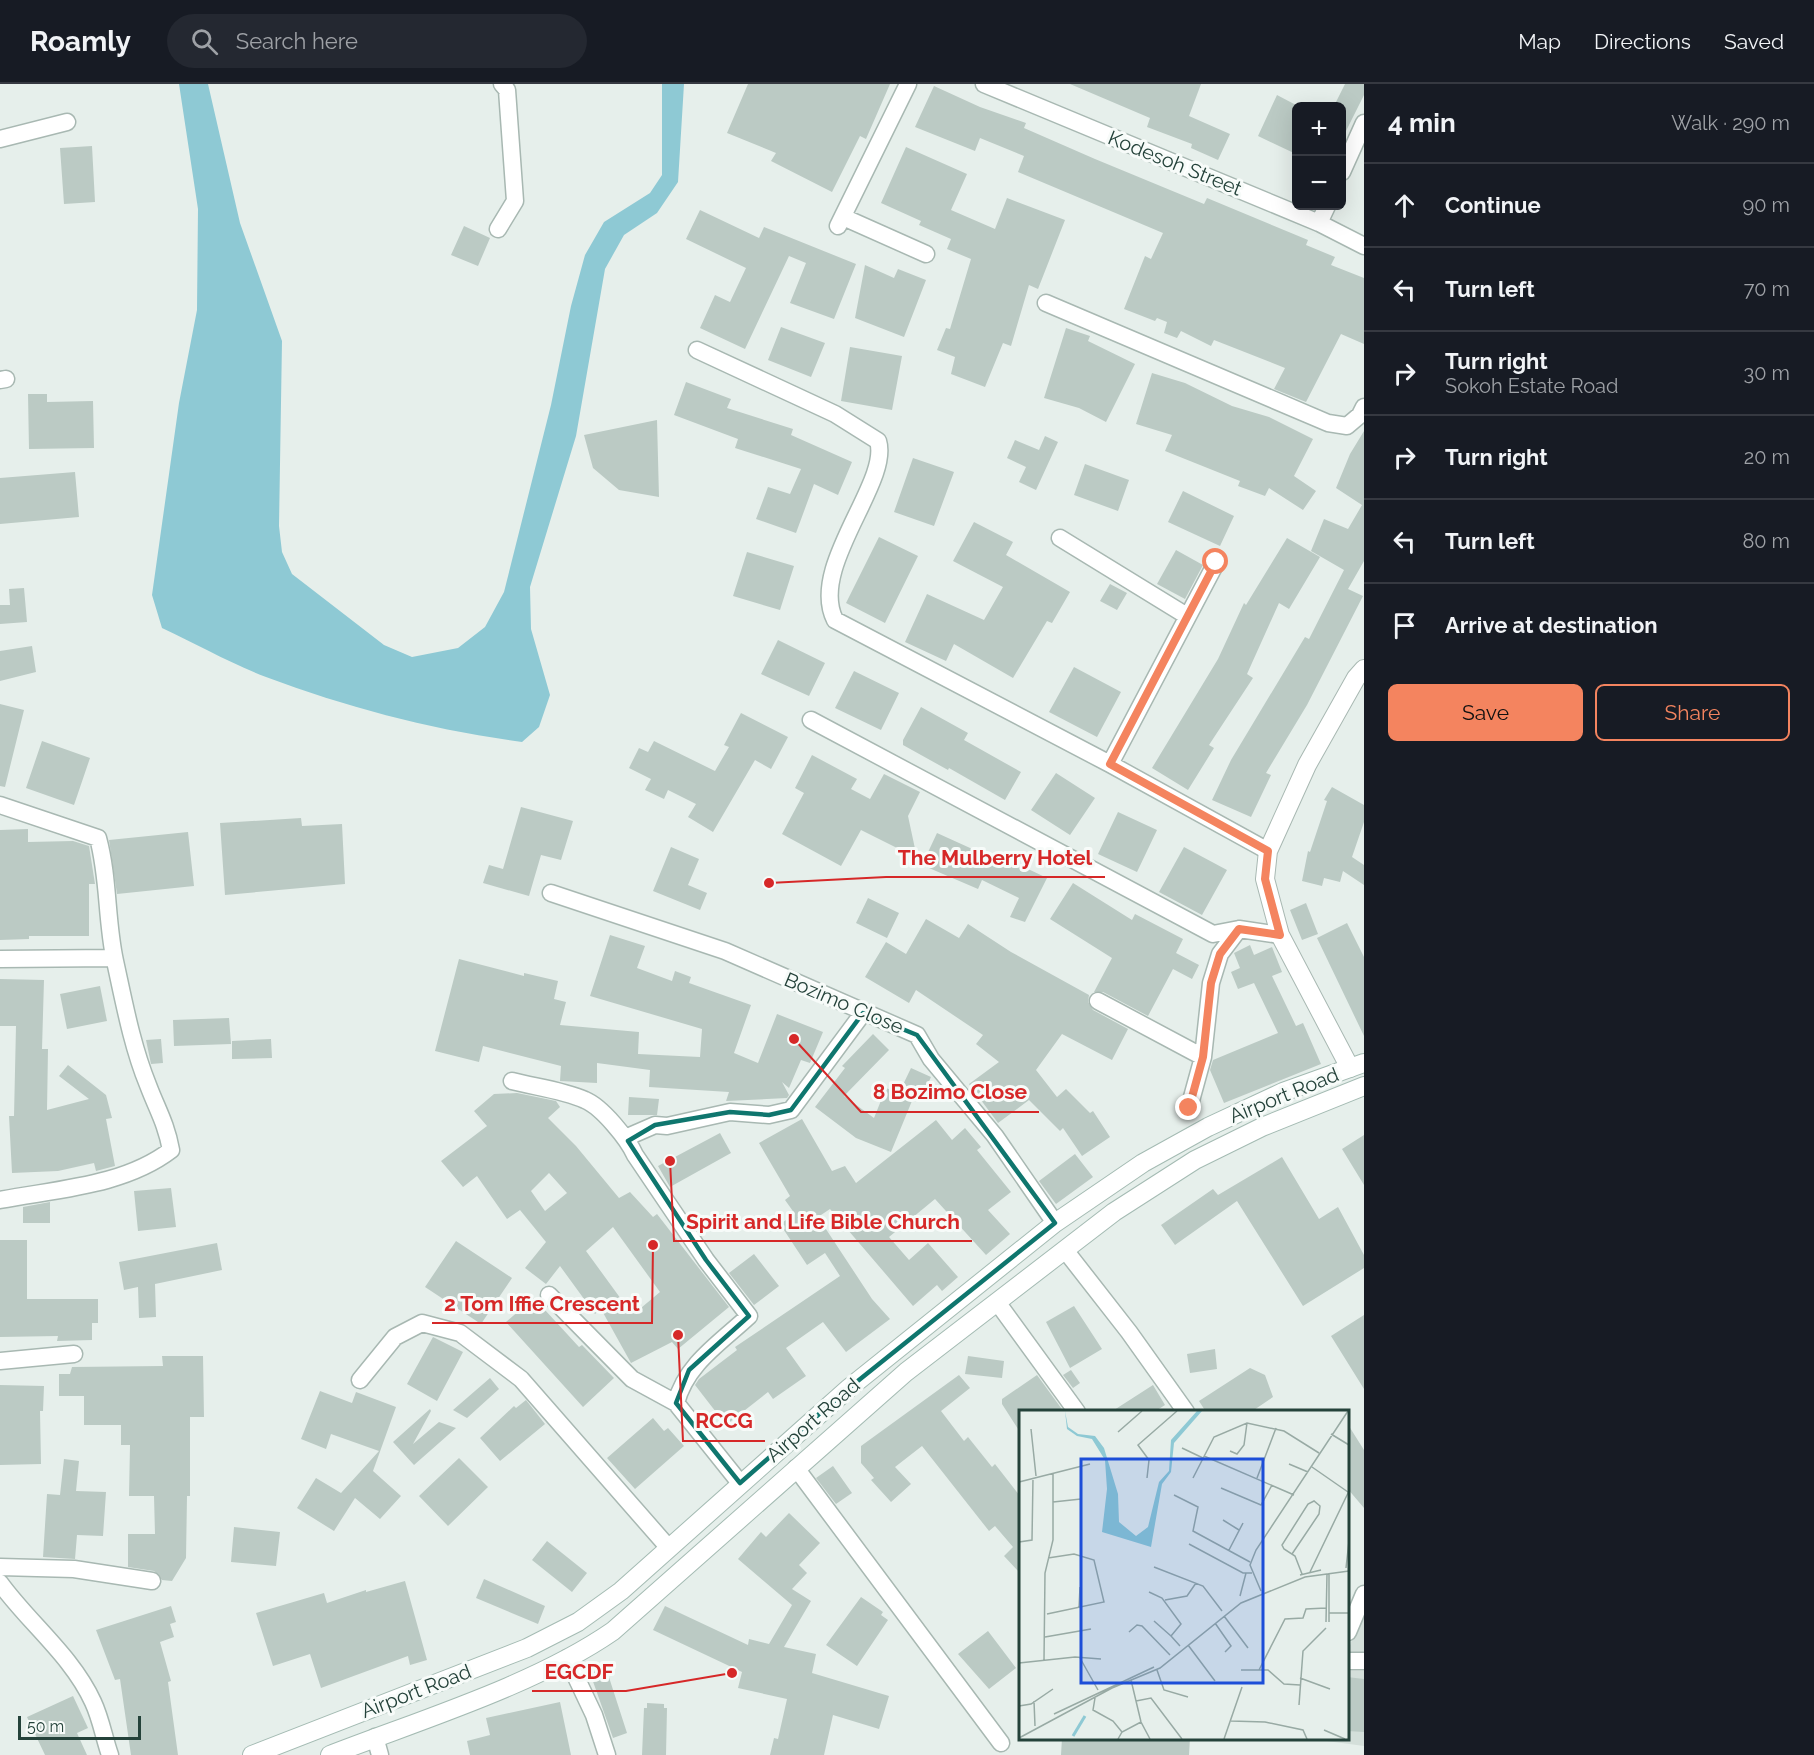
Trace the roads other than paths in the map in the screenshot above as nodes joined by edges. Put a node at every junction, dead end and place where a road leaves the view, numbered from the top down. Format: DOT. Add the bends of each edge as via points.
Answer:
graph roads {
  1 [pos="502,84"];
  2 [pos="908,84"];
  3 [pos="984,84"];
  4 [pos="67,123"];
  5 [pos="1364,123"];
  6 [pos="0,139"];
  7 [pos="1346,161"];
  8 [pos="1325,210"];
  9 [pos="1319,223"];
  10 [pos="498,229"];
  11 [pos="1364,246"];
  12 [pos="926,254"];
  13 [pos="1047,303"];
  14 [pos="697,350"];
  15 [pos="1364,407"];
  16 [pos="1060,538"];
  17 [pos="1216,562"];
  18 [pos="1187,616"];
  19 [pos="1364,669"];
  20 [pos="811,720"];
  21 [pos="1110,764"];
  22 [pos="0,805"];
  23 [pos="1268,851"];
  24 [pos="551,893"];
  25 [pos="1239,929"];
  26 [pos="1280,935"];
  27 [pos="114,958"];
  28 [pos="0,959"];
  29 [pos="1098,1001"];
  30 [pos="863,1013"];
  31 [pos="1203,1057"];
  32 [pos="1357,1066"];
  33 [pos="512,1081"];
  34 [pos="1364,1086"];
  35 [pos="1189,1108"];
  36 [pos="628,1141"];
  37 [pos="0,1200"];
  38 [pos="1055,1223"];
  39 [pos="1065,1250"];
  40 [pos="549,1295"];
  41 [pos="997,1302"];
  42 [pos="951,1304"];
  43 [pos="969,1324"];
  44 [pos="74,1354"];
  45 [pos="0,1361"];
  46 [pos="360,1380"];
  47 [pos="676,1403"];
  48 [pos="1076,1410"];
  49 [pos="1185,1410"];
  50 [pos="796,1468"];
  51 [pos="740,1483"];
  52 [pos="668,1547"];
  53 [pos="0,1567"];
  54 [pos="152,1581"];
  55 [pos="0,1583"];
  56 [pos="1364,1594"];
  57 [pos="1349,1628"];
  58 [pos="567,1658"];
  59 [pos="1001,1743"];
  60 [pos="378,1746"];
  61 [pos="110,1755"];
  62 [pos="252,1755"];
  63 [pos="330,1755"];
  64 [pos="607,1755"];
  1 -- 10 [label="street" via="507,90 515,201"];
  2 -- 12 [label="street" via="840,222"];
  3 -- 9 [label="street, Kodesoh Street"];
  4 -- 6 [label="street"];
  5 -- 7 [label="street"];
  8 -- 9 [label="street"];
  9 -- 11 [label="street, Kodesoh Street"];
  13 -- 15 [label="street" via="1328,423 1347,426 1360,416"];
  14 -- 21 [label="street" via="835,414 878,441 881,458 849,529 830,585 829,608 836,620"];
  16 -- 18 [label="street"];
  17 -- 18 [label="street"];
  18 -- 21 [label="street"];
  19 -- 23 [label="main road" via="1307,765"];
  20 -- 25 [label="street" via="1213,934"];
  21 -- 23 [label="street"];
  22 -- 27 [label="street" via="98,838"];
  23 -- 26 [label="main road" via="1265,879"];
  24 -- 30 [label="street, Bozimo Close" via="725,951"];
  25 -- 26 [label="street"];
  25 -- 31 [label="street" via="1220,954 1211,983"];
  26 -- 32 [label="main road"];
  27 -- 28 [label="street"];
  27 -- 37 [label="street" via="136,1046 166,1123 171,1150 127,1173 68,1190"];
  29 -- 31 [label="street"];
  30 -- 36 [label="street" via="791,1110 769,1115 730,1112 667,1126 655,1125 632,1135"];
  30 -- 38 [label="street, Bozimo Close" via="917,1035"];
  31 -- 35 [label="street"];
  32 -- 38 [label="main road, Airport Road" via="1283,1092 1208,1127 1143,1163"];
  33 -- 36 [label="street" via="587,1101"];
  34 -- 39 [label="main road, Airport Road" via="1262,1127 1195,1160 1114,1212"];
  36 -- 47 [label="street" via="706,1260 749,1316 690,1370"];
  38 -- 42 [label="main road, Airport Road"];
  39 -- 41 [label="main road, Airport Road"];
  39 -- 49 [label="street"];
  40 -- 47 [label="street" via="632,1378"];
  41 -- 43 [label="main road, Airport Road"];
  41 -- 48 [label="street"];
  42 -- 43 [label="main road"];
  42 -- 51 [label="main road, Airport Road"];
  43 -- 50 [label="main road, Airport Road" via="906,1372"];
  44 -- 45 [label="street"];
  46 -- 52 [label="street" via="395,1337 422,1323 460,1333 521,1378"];
  47 -- 51 [label="street"];
  50 -- 58 [label="main road, Airport Road" via="613,1631"];
  50 -- 59 [label="street"];
  51 -- 52 [label="main road, Airport Road"];
  52 -- 62 [label="main road, Airport Road" via="621,1591 578,1622 527,1648"];
  53 -- 54 [label="street" via="74,1569"];
  55 -- 61 [label="street" via="75,1673 93,1702"];
  56 -- 57 [label="street"];
  58 -- 60 [label="main road, Airport Road"];
  58 -- 64 [label="street" via="594,1715"];
  60 -- 63 [label="main road, Airport Road"];
}
